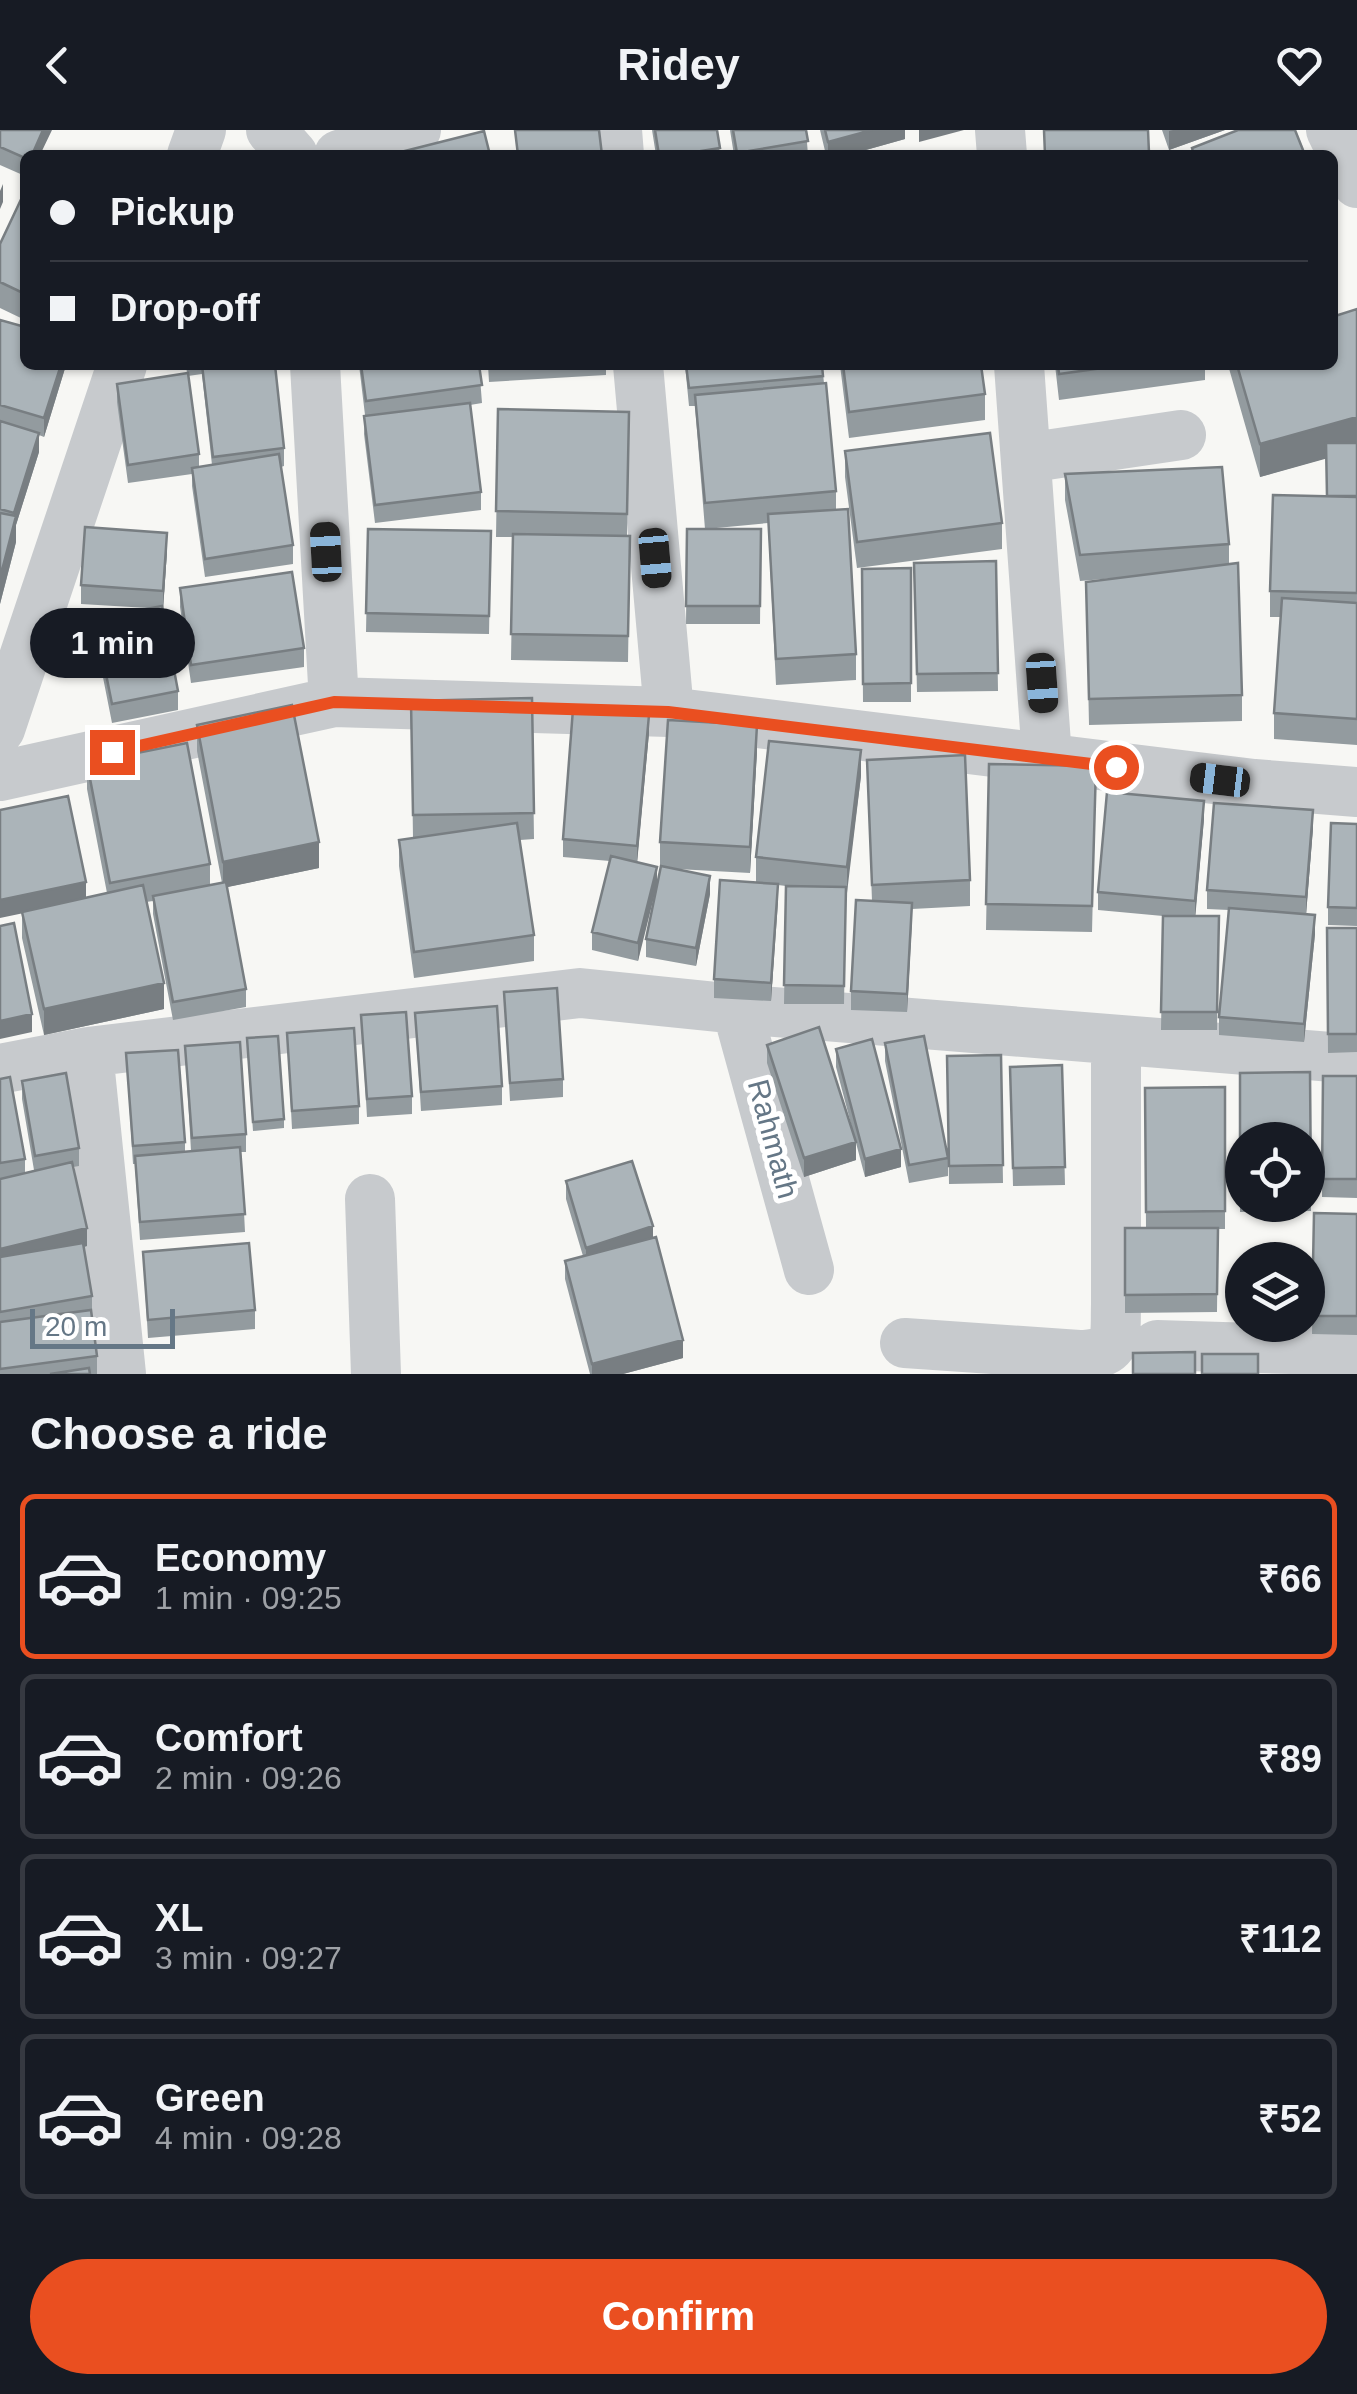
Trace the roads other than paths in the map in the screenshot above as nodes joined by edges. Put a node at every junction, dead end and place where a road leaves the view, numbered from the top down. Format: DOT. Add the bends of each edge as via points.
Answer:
graph roads {
  1 [pos="270,130"];
  2 [pos="416,130"];
  3 [pos="1331,130"];
  4 [pos="288,150"];
  5 [pos="355,150"];
  6 [pos="1357,182"];
  7 [pos="120,370"];
  8 [pos="315,370"];
  9 [pos="638,370"];
  10 [pos="1019,370"];
  11 [pos="1181,435"];
  12 [pos="1026,458"];
  13 [pos="334,702"];
  14 [pos="668,712"];
  15 [pos="0,730"];
  16 [pos="1047,758"];
  17 [pos="0,776"];
  18 [pos="1357,792"];
  19 [pos="737,1008"];
  20 [pos="1116,1040"];
  21 [pos="88,1052"];
  22 [pos="1357,1059"];
  23 [pos="0,1069"];
  24 [pos="370,1199"];
  25 [pos="809,1270"];
  26 [pos="905,1343"];
  27 [pos="1157,1345"];
  28 [pos="1357,1351"];
  29 [pos="121,1374"];
  30 [pos="376,1374"];
  1 -- 4 [label="street"];
  2 -- 5 [label="street"];
  3 -- 6 [label="street"];
  7 -- 15 [label="street"];
  8 -- 13 [label="street"];
  9 -- 14 [label="street"];
  10 -- 12 [label="street"];
  11 -- 12 [label="street"];
  12 -- 16 [label="street"];
  13 -- 14 [label="street"];
  13 -- 17 [label="street"];
  14 -- 16 [label="street"];
  16 -- 18 [label="street"];
  19 -- 20 [label="street"];
  19 -- 21 [label="street" via="580,993"];
  19 -- 25 [label="street, Rahmath"];
  20 -- 22 [label="street"];
  20 -- 26 [label="street" via="1111,1345 1098,1355 1079,1356"];
  21 -- 23 [label="street"];
  21 -- 29 [label="street"];
  24 -- 30 [label="street"];
  27 -- 28 [label="street"];
}
